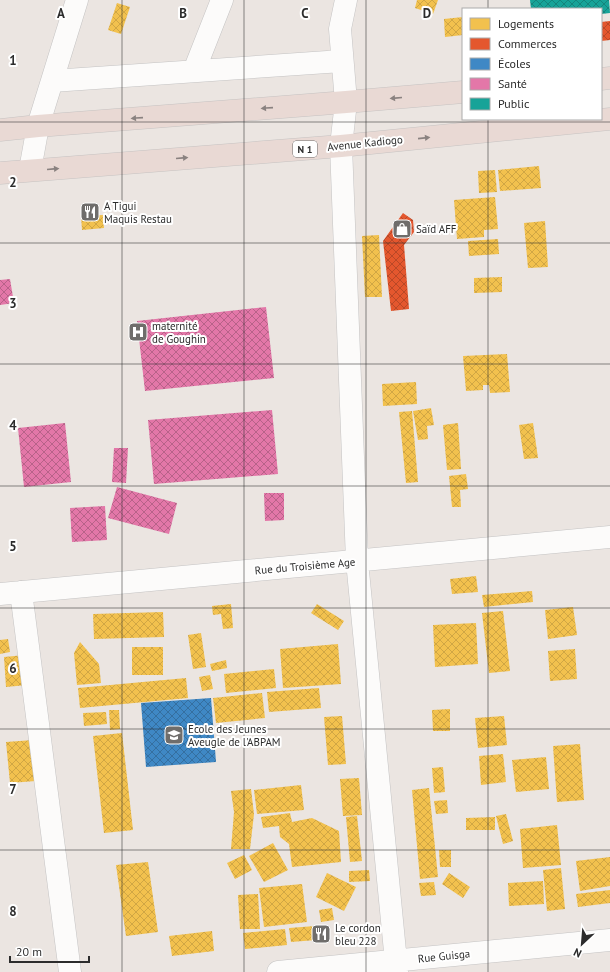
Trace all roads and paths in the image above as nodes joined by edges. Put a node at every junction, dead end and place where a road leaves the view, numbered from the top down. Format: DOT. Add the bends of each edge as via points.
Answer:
graph roads {
  1 [pos="77,0"];
  2 [pos="222,0"];
  3 [pos="346,0"];
  4 [pos="342,61"];
  5 [pos="194,71"];
  6 [pos="52,81"];
  7 [pos="462,92"];
  8 [pos="346,102"];
  9 [pos="600,120"];
  10 [pos="38,126"];
  11 [pos="0,130"];
  12 [pos="341,146"];
  13 [pos="30,170"];
  14 [pos="0,173"];
  15 [pos="610,537"];
  16 [pos="356,561"];
  17 [pos="21,592"];
  18 [pos="0,594"];
  19 [pos="610,940"];
  20 [pos="397,966"];
  21 [pos="70,972"];
  22 [pos="278,972"];
  1 -- 6 [label="street"];
  2 -- 5 [label="street"];
  3 -- 4 [label="street" via="340,28"];
  4 -- 5 [label="street"];
  4 -- 8 [label="street"];
  5 -- 6 [label="street"];
  6 -- 10 [label="street"];
  7 -- 8 [label="highway, one-way"];
  8 -- 10 [label="highway, one-way"];
  8 -- 12 [label="street"];
  12 -- 9 [label="highway, Avenue Kadiogo / N 1, one-way"];
  10 -- 11 [label="highway"];
  10 -- 13 [label="street"];
  13 -- 12 [label="highway, Avenue Kadiogo / N 1, one-way"];
  12 -- 16 [label="street"];
  13 -- 14 [label="highway, Avenue Kadiogo / N 1"];
  15 -- 16 [label="street, Rue du Troisième Age"];
  16 -- 17 [label="street, Rue du Troisième Age"];
  16 -- 20 [label="street"];
  17 -- 18 [label="street, Rue du Troisième Age"];
  17 -- 21 [label="street"];
  19 -- 20 [label="street, Rue Guisga"];
  20 -- 22 [label="street, Rue Guisga"];
}
